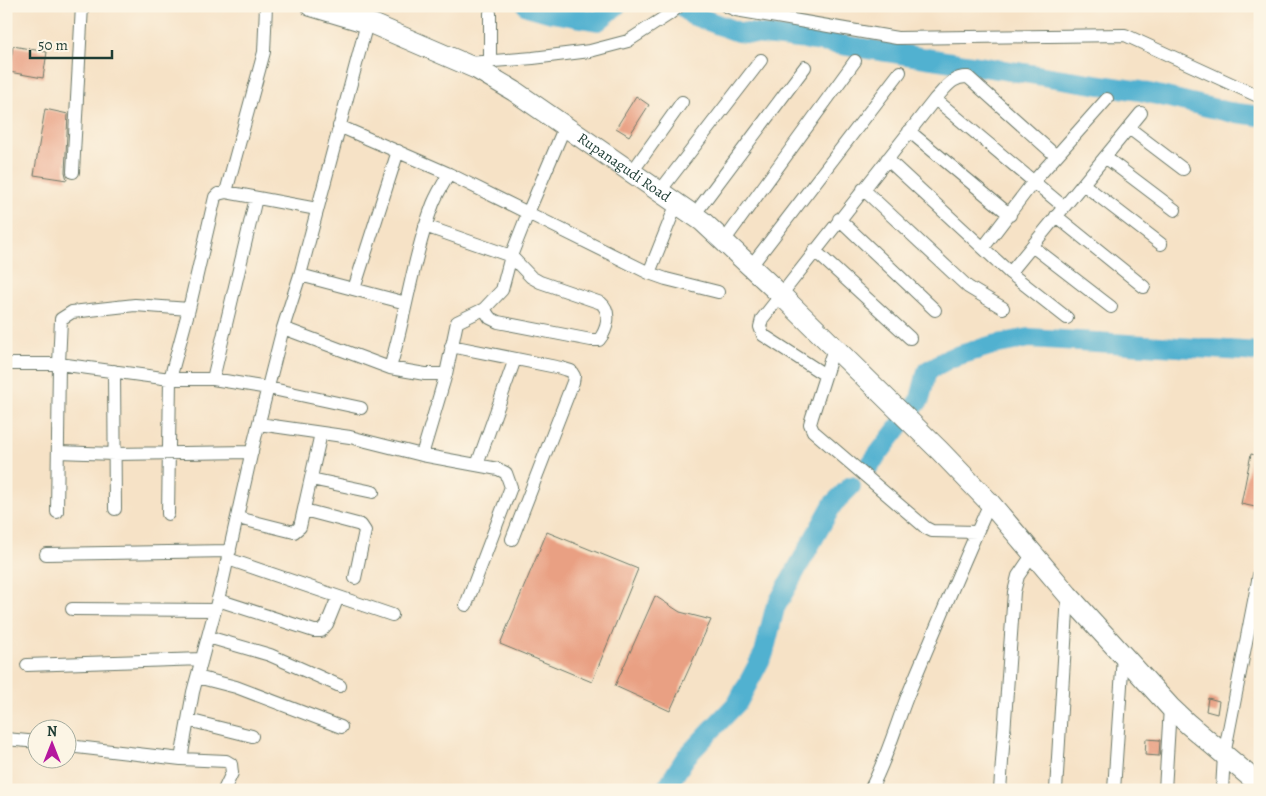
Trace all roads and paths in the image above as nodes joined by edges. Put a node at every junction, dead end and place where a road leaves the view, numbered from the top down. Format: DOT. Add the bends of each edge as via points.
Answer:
graph roads {
  1 [pos="82,6"];
  2 [pos="266,6"];
  3 [pos="311,6"];
  4 [pos="679,6"];
  5 [pos="726,6"];
  6 [pos="490,13"];
  7 [pos="367,23"];
  8 [pos="761,60"];
  9 [pos="490,61"];
  10 [pos="855,61"];
  11 [pos="464,63"];
  12 [pos="805,67"];
  13 [pos="900,72"];
  14 [pos="1260,96"];
  15 [pos="935,99"];
  16 [pos="1107,99"];
  17 [pos="682,102"];
  18 [pos="1141,114"];
  19 [pos="339,126"];
  20 [pos="565,126"];
  21 [pos="1129,128"];
  22 [pos="910,131"];
  23 [pos="398,151"];
  24 [pos="1056,156"];
  25 [pos="1105,157"];
  26 [pos="887,159"];
  27 [pos="1183,169"];
  28 [pos="73,172"];
  29 [pos="632,172"];
  30 [pos="448,174"];
  31 [pos="1034,182"];
  32 [pos="1083,184"];
  33 [pos="863,189"];
  34 [pos="660,191"];
  35 [pos="226,192"];
  36 [pos="256,198"];
  37 [pos="677,203"];
  38 [pos="317,209"];
  39 [pos="1175,210"];
  40 [pos="1060,211"];
  41 [pos="528,214"];
  42 [pos="694,215"];
  43 [pos="1010,216"];
  44 [pos="839,220"];
  45 [pos="425,226"];
  46 [pos="724,241"];
  47 [pos="1161,244"];
  48 [pos="1032,246"];
  49 [pos="983,248"];
  50 [pos="814,250"];
  51 [pos="511,256"];
  52 [pos="751,266"];
  53 [pos="1010,272"];
  54 [pos="649,273"];
  55 [pos="300,275"];
  56 [pos="1144,287"];
  57 [pos="354,289"];
  58 [pos="718,292"];
  59 [pos="780,294"];
  60 [pos="406,303"];
  61 [pos="1112,307"];
  62 [pos="1003,308"];
  63 [pos="189,309"];
  64 [pos="484,309"];
  65 [pos="935,310"];
  66 [pos="1066,318"];
  67 [pos="283,328"];
  68 [pos="910,338"];
  69 [pos="451,346"];
  70 [pos="834,348"];
  71 [pos="515,359"];
  72 [pos="9,364"];
  73 [pos="59,364"];
  74 [pos="390,368"];
  75 [pos="114,371"];
  76 [pos="446,374"];
  77 [pos="826,375"];
  78 [pos="170,379"];
  79 [pos="213,380"];
  80 [pos="268,388"];
  81 [pos="361,408"];
  82 [pos="259,424"];
  83 [pos="321,433"];
  84 [pos="58,452"];
  85 [pos="252,452"];
  86 [pos="168,453"];
  87 [pos="114,454"];
  88 [pos="422,455"];
  89 [pos="477,465"];
  90 [pos="311,479"];
  91 [pos="373,492"];
  92 [pos="990,503"];
  93 [pos="115,509"];
  94 [pos="304,510"];
  95 [pos="57,512"];
  96 [pos="168,514"];
  97 [pos="238,518"];
  98 [pos="977,532"];
  99 [pos="512,539"];
  100 [pos="46,554"];
  101 [pos="1033,554"];
  102 [pos="229,555"];
  103 [pos="1260,570"];
  104 [pos="355,578"];
  105 [pos="1068,595"];
  106 [pos="338,597"];
  107 [pos="216,605"];
  108 [pos="466,606"];
  109 [pos="72,609"];
  110 [pos="392,615"];
  111 [pos="208,637"];
  112 [pos="1123,654"];
  113 [pos="202,660"];
  114 [pos="27,665"];
  115 [pos="197,677"];
  116 [pos="340,686"];
  117 [pos="1170,707"];
  118 [pos="188,720"];
  119 [pos="341,727"];
  120 [pos="252,736"];
  121 [pos="6,739"];
  122 [pos="28,741"];
  123 [pos="78,747"];
  124 [pos="1224,754"];
  125 [pos="180,759"];
  126 [pos="1260,785"];
  127 [pos="224,790"];
  128 [pos="870,790"];
  129 [pos="1000,790"];
  130 [pos="1056,790"];
  131 [pos="1114,790"];
  132 [pos="1165,790"];
  133 [pos="1222,790"];
  1 -- 28 [label="street"];
  2 -- 35 [label="street" via="264,52"];
  3 -- 7 [label="main road, Rupanagudi Road"];
  4 -- 9 [label="street" via="628,41 580,52"];
  5 -- 14 [label="street" via="897,38 1125,35"];
  6 -- 9 [label="street"];
  7 -- 11 [label="main road, Rupanagudi Road"];
  7 -- 19 [label="street"];
  8 -- 34 [label="street"];
  9 -- 11 [label="street"];
  10 -- 46 [label="street"];
  11 -- 20 [label="main road, Rupanagudi Road" via="514,91"];
  12 -- 42 [label="street"];
  13 -- 52 [label="street"];
  15 -- 22 [label="street"];
  15 -- 24 [label="street" via="959,76 968,77"];
  15 -- 31 [label="street"];
  16 -- 24 [label="street"];
  17 -- 29 [label="street"];
  18 -- 21 [label="street"];
  19 -- 23 [label="street"];
  19 -- 38 [label="street"];
  20 -- 29 [label="main road, Rupanagudi Road"];
  20 -- 41 [label="street"];
  21 -- 25 [label="street"];
  21 -- 27 [label="street"];
  22 -- 26 [label="street"];
  22 -- 43 [label="street"];
  23 -- 30 [label="street"];
  23 -- 57 [label="street"];
  24 -- 31 [label="street"];
  25 -- 32 [label="street"];
  25 -- 39 [label="street"];
  26 -- 33 [label="street"];
  26 -- 49 [label="street"];
  29 -- 34 [label="main road, Rupanagudi Road"];
  30 -- 41 [label="street"];
  30 -- 45 [label="street"];
  31 -- 40 [label="street"];
  31 -- 43 [label="street"];
  32 -- 40 [label="street"];
  32 -- 47 [label="street"];
  33 -- 44 [label="street"];
  33 -- 62 [label="street" via="968,287"];
  34 -- 37 [label="main road, Rupanagudi Road"];
  35 -- 36 [label="street"];
  35 -- 63 [label="street" via="218,194 214,202"];
  36 -- 38 [label="street"];
  36 -- 79 [label="street"];
  37 -- 42 [label="main road, Rupanagudi Road"];
  37 -- 54 [label="street"];
  38 -- 55 [label="street"];
  40 -- 48 [label="street"];
  40 -- 56 [label="street"];
  41 -- 51 [label="street"];
  41 -- 54 [label="street"];
  42 -- 46 [label="main road, Rupanagudi Road"];
  43 -- 49 [label="street"];
  44 -- 50 [label="street"];
  44 -- 65 [label="street"];
  45 -- 51 [label="street"];
  45 -- 60 [label="street"];
  46 -- 52 [label="main road, Rupanagudi Road"];
  48 -- 53 [label="street"];
  48 -- 61 [label="street"];
  49 -- 53 [label="street"];
  50 -- 59 [label="street"];
  50 -- 68 [label="street"];
  51 -- 64 [label="street" via="502,290"];
  51 -- 64 [label="street" via="540,282 606,307 604,334 599,340 591,340 498,322 490,318"];
  52 -- 59 [label="main road, Rupanagudi Road"];
  53 -- 66 [label="street"];
  54 -- 58 [label="street"];
  55 -- 57 [label="street"];
  55 -- 67 [label="street"];
  57 -- 60 [label="street"];
  59 -- 70 [label="main road, Rupanagudi Road"];
  59 -- 77 [label="street" via="762,319 763,335"];
  60 -- 74 [label="street"];
  63 -- 73 [label="street" via="135,305 72,312 61,319"];
  63 -- 78 [label="street"];
  64 -- 69 [label="street" via="457,322"];
  67 -- 74 [label="street"];
  67 -- 80 [label="street"];
  69 -- 71 [label="street"];
  69 -- 76 [label="street"];
  70 -- 77 [label="street"];
  70 -- 92 [label="main road, Rupanagudi Road"];
  71 -- 89 [label="street"];
  71 -- 99 [label="street" via="571,370 574,376"];
  72 -- 73 [label="street"];
  73 -- 75 [label="street"];
  73 -- 84 [label="street"];
  74 -- 76 [label="street"];
  75 -- 78 [label="street"];
  75 -- 87 [label="street"];
  76 -- 88 [label="street"];
  77 -- 98 [label="street" via="810,424 813,431 926,528 932,531"];
  78 -- 79 [label="street"];
  78 -- 86 [label="street"];
  79 -- 80 [label="street"];
  80 -- 81 [label="street"];
  80 -- 82 [label="street"];
  82 -- 83 [label="street"];
  82 -- 85 [label="street"];
  83 -- 88 [label="street"];
  83 -- 90 [label="street"];
  84 -- 87 [label="street"];
  84 -- 95 [label="street"];
  85 -- 86 [label="street"];
  85 -- 97 [label="street"];
  86 -- 87 [label="street"];
  86 -- 96 [label="street"];
  87 -- 93 [label="street"];
  88 -- 89 [label="street"];
  89 -- 108 [label="street" via="506,473 510,487"];
  90 -- 91 [label="street"];
  90 -- 94 [label="street"];
  92 -- 98 [label="street"];
  92 -- 101 [label="main road, Rupanagudi Road"];
  94 -- 97 [label="street" via="300,527 294,532"];
  94 -- 104 [label="street" via="361,525 365,531"];
  97 -- 102 [label="street"];
  98 -- 128 [label="street"];
  100 -- 102 [label="street"];
  101 -- 105 [label="main road, Rupanagudi Road"];
  101 -- 129 [label="street" via="1018,576 1014,592"];
  102 -- 106 [label="street"];
  102 -- 107 [label="street"];
  103 -- 124 [label="street"];
  105 -- 112 [label="main road, Rupanagudi Road"];
  105 -- 130 [label="street"];
  106 -- 107 [label="street" via="327,624 321,631 314,632"];
  106 -- 110 [label="street"];
  107 -- 109 [label="street"];
  107 -- 111 [label="street"];
  111 -- 113 [label="street"];
  111 -- 116 [label="street" via="270,655"];
  112 -- 117 [label="main road, Rupanagudi Road"];
  112 -- 131 [label="street"];
  113 -- 114 [label="street"];
  113 -- 115 [label="street"];
  115 -- 118 [label="street"];
  115 -- 119 [label="street" via="236,687"];
  117 -- 124 [label="main road, Rupanagudi Road"];
  117 -- 132 [label="street"];
  118 -- 120 [label="street"];
  118 -- 125 [label="street"];
  121 -- 122 [label="street"];
  123 -- 125 [label="street"];
  124 -- 126 [label="main road, Rupanagudi Road"];
  124 -- 133 [label="street"];
  125 -- 127 [label="street" via="231,764 232,773"];
}
